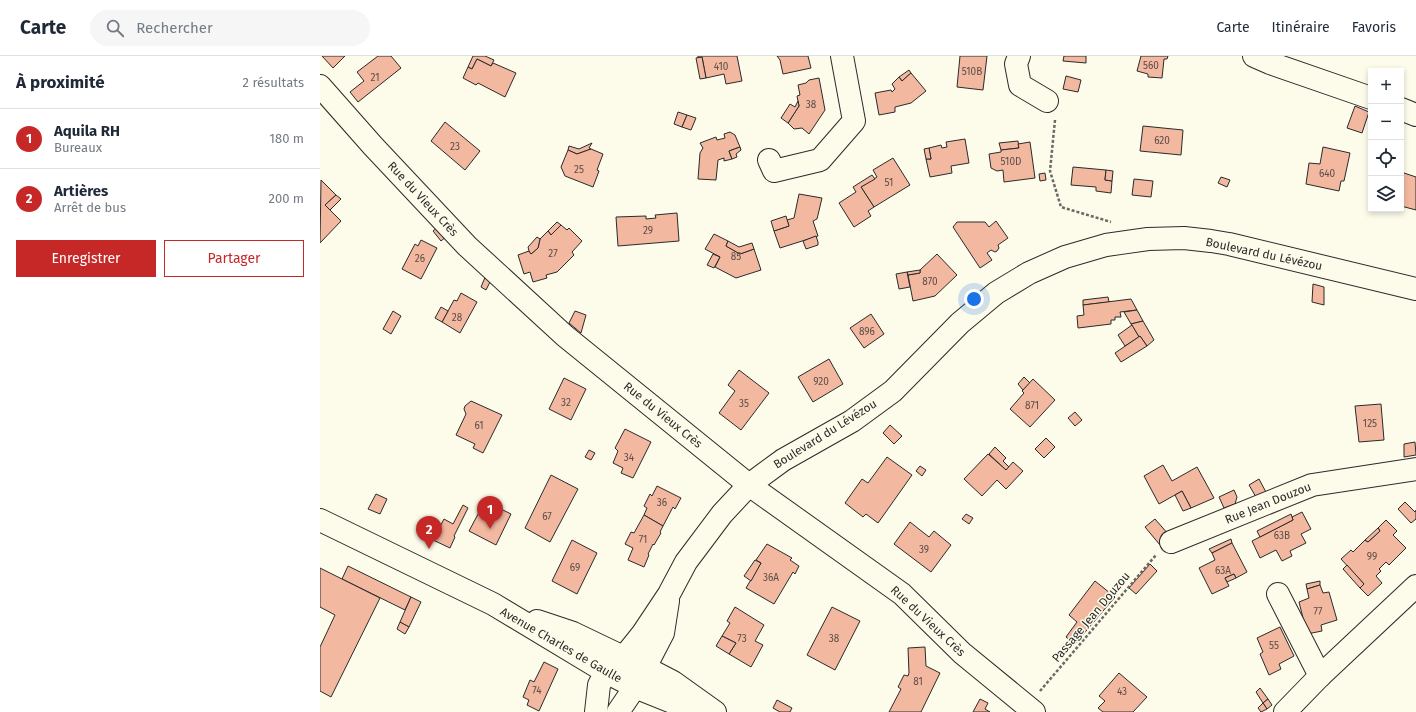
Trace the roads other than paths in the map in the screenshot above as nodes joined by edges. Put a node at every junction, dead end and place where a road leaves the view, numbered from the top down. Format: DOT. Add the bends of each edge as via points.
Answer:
graph roads {
  1 [pos="842,56"];
  2 [pos="1018,56"];
  3 [pos="1254,56"];
  4 [pos="320,86"];
  5 [pos="1368,97"];
  6 [pos="1051,110"];
  7 [pos="1404,110"];
  8 [pos="1416,115"];
  9 [pos="769,160"];
  10 [pos="1416,289"];
  11 [pos="1416,469"];
  12 [pos="749,485"];
  13 [pos="320,520"];
  14 [pos="1171,542"];
  15 [pos="1416,586"];
  16 [pos="668,594"];
  17 [pos="1278,594"];
  18 [pos="492,604"];
  19 [pos="615,664"];
  20 [pos="1320,676"];
  21 [pos="640,678"];
  22 [pos="1031,709"];
  23 [pos="596,712"];
  24 [pos="618,712"];
  25 [pos="697,712"];
  26 [pos="715,712"];
  27 [pos="1285,712"];
  1 -- 9 [label="street" via="854,121 820,160 774,172"];
  2 -- 6 [label="street" via="1016,64 1020,85"];
  3 -- 5 [label="street"];
  4 -- 12 [label="street, Rue du Vieux Crès" via="467,246 566,336"];
  7 -- 8 [label="street"];
  10 -- 12 [label="street, Boulevard du Lévézou" via="1211,241 1184,238 1148,239 1106,244 1065,257 1029,273 996,293 960,323 893,391 852,420 783,460"];
  11 -- 14 [label="street, Rue Jean Douzou" via="1312,485"];
  12 -- 16 [label="street, Boulevard du Lévézou" via="722,514 686,562"];
  12 -- 22 [label="street, Rue du Vieux Crès" via="902,594 962,653"];
  13 -- 18 [label="street, Avenue Charles de Gaulle"];
  15 -- 20 [label="street"];
  16 -- 19 [label="street, Boulevard du Lévézou" via="643,634"];
  16 -- 21 [label="street, Boulevard du Lévézou" via="664,633"];
  17 -- 20 [label="street"];
  18 -- 19 [label="street, Avenue Charles de Gaulle" via="572,634"];
  18 -- 19 [label="street, Avenue Charles de Gaulle" via="581,659"];
  19 -- 21 [label="street, Avenue Charles de Gaulle"];
  19 -- 23 [label="street, Boulevard du Lévézou" via="599,685"];
  20 -- 27 [label="street"];
  21 -- 24 [label="street, Boulevard du Lévézou"];
  21 -- 25 [label="street, Avenue Charles de Gaulle"];
  21 -- 26 [label="street, Avenue Charles de Gaulle" via="673,682"];
}
